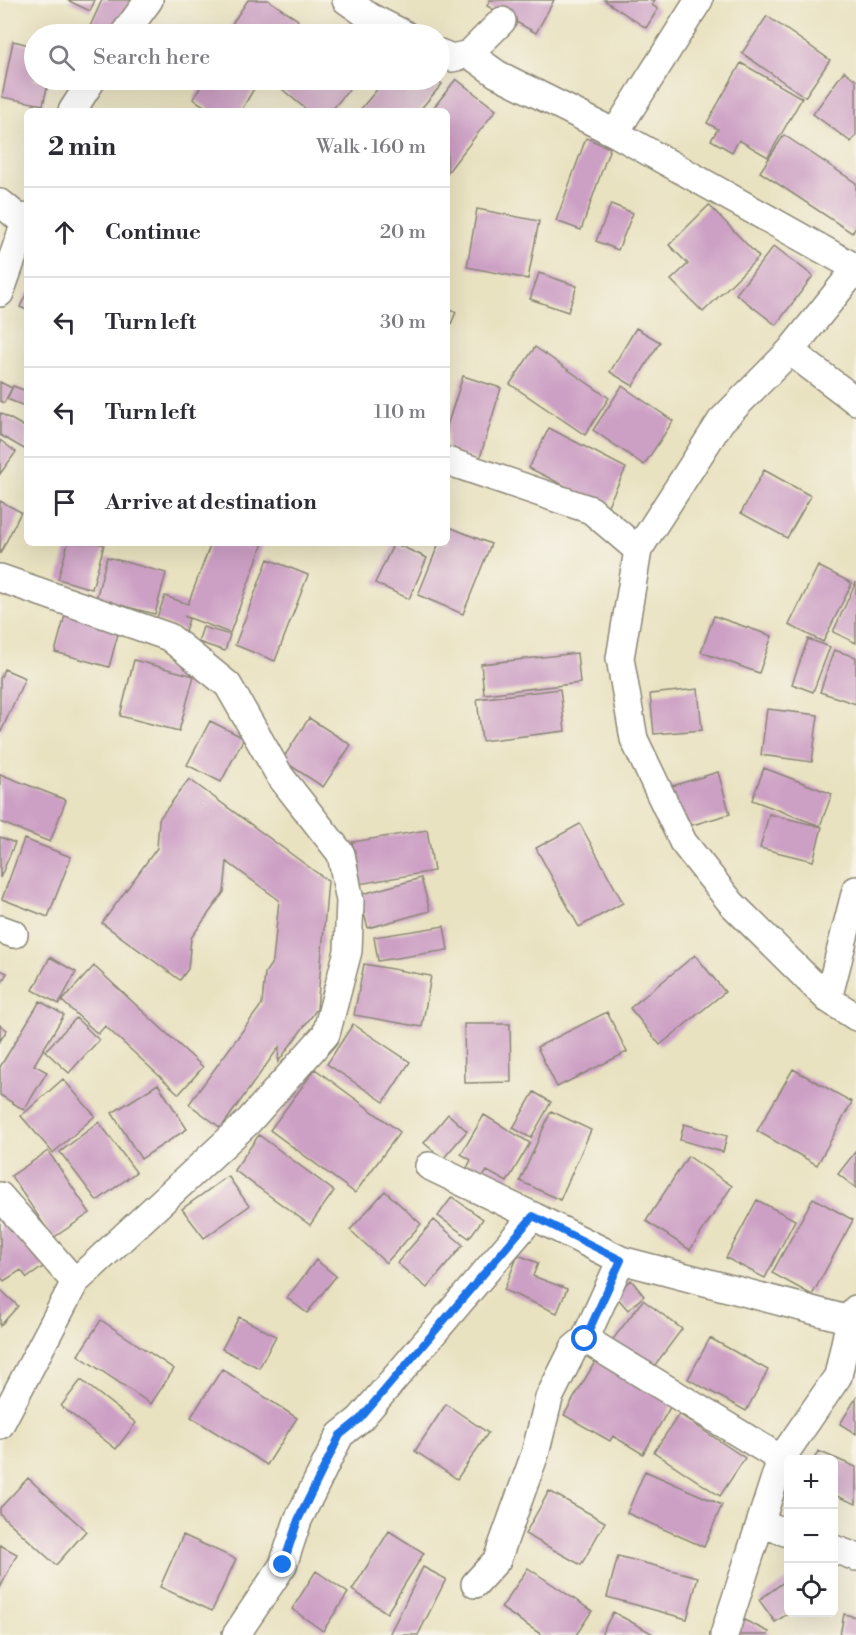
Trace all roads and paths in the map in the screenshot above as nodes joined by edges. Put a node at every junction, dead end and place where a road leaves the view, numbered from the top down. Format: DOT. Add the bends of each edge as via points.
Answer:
graph roads {
  1 [pos="149,0"];
  2 [pos="345,0"];
  3 [pos="699,0"];
  4 [pos="502,21"];
  5 [pos="131,24"];
  6 [pos="385,24"];
  7 [pos="469,54"];
  8 [pos="450,57"];
  9 [pos="86,90"];
  10 [pos="74,108"];
  11 [pos="615,133"];
  12 [pos="0,203"];
  13 [pos="24,220"];
  14 [pos="24,227"];
  15 [pos="856,269"];
  16 [pos="0,293"];
  17 [pos="790,351"];
  18 [pos="856,401"];
  19 [pos="450,462"];
  20 [pos="638,550"];
  21 [pos="0,578"];
  22 [pos="856,890"];
  23 [pos="828,999"];
  24 [pos="856,1017"];
  25 [pos="429,1166"];
  26 [pos="0,1196"];
  27 [pos="533,1216"];
  28 [pos="621,1260"];
  29 [pos="75,1282"];
  30 [pos="853,1315"];
  31 [pos="585,1339"];
  32 [pos="0,1425"];
  33 [pos="781,1459"];
  34 [pos="760,1523"];
  35 [pos="784,1531"];
  36 [pos="838,1550"];
  37 [pos="856,1557"];
  38 [pos="475,1584"];
  39 [pos="236,1635"];
  40 [pos="724,1635"];
  1 -- 5 [label="street"];
  2 -- 6 [label="street"];
  3 -- 11 [label="street"];
  4 -- 7 [label="street"];
  7 -- 8 [label="street"];
  7 -- 11 [label="street" via="497,74"];
  9 -- 10 [label="street"];
  11 -- 15 [label="street"];
  12 -- 13 [label="street"];
  14 -- 16 [label="street"];
  15 -- 17 [label="street"];
  17 -- 18 [label="street"];
  17 -- 20 [label="street" via="722,422"];
  19 -- 20 [label="street" via="591,510"];
  20 -- 23 [label="street" via="620,658 634,739 683,842 732,904"];
  21 -- 29 [label="street" via="169,637 228,685 280,776 341,854 350,901 348,951 326,1034 248,1122"];
  22 -- 23 [label="street"];
  23 -- 24 [label="street"];
  25 -- 27 [label="street"];
  26 -- 29 [label="street"];
  27 -- 28 [label="street"];
  27 -- 39 [label="street" via="360,1419 340,1435 298,1520 283,1565"];
  28 -- 30 [label="street"];
  28 -- 31 [label="street"];
  29 -- 32 [label="street"];
  30 -- 33 [label="street" via="838,1376"];
  31 -- 33 [label="street"];
  31 -- 38 [label="street" via="574,1348 549,1398 535,1454 497,1560"];
  33 -- 34 [label="street"];
  34 -- 35 [label="street"];
  34 -- 40 [label="street"];
  36 -- 37 [label="street"];
}
